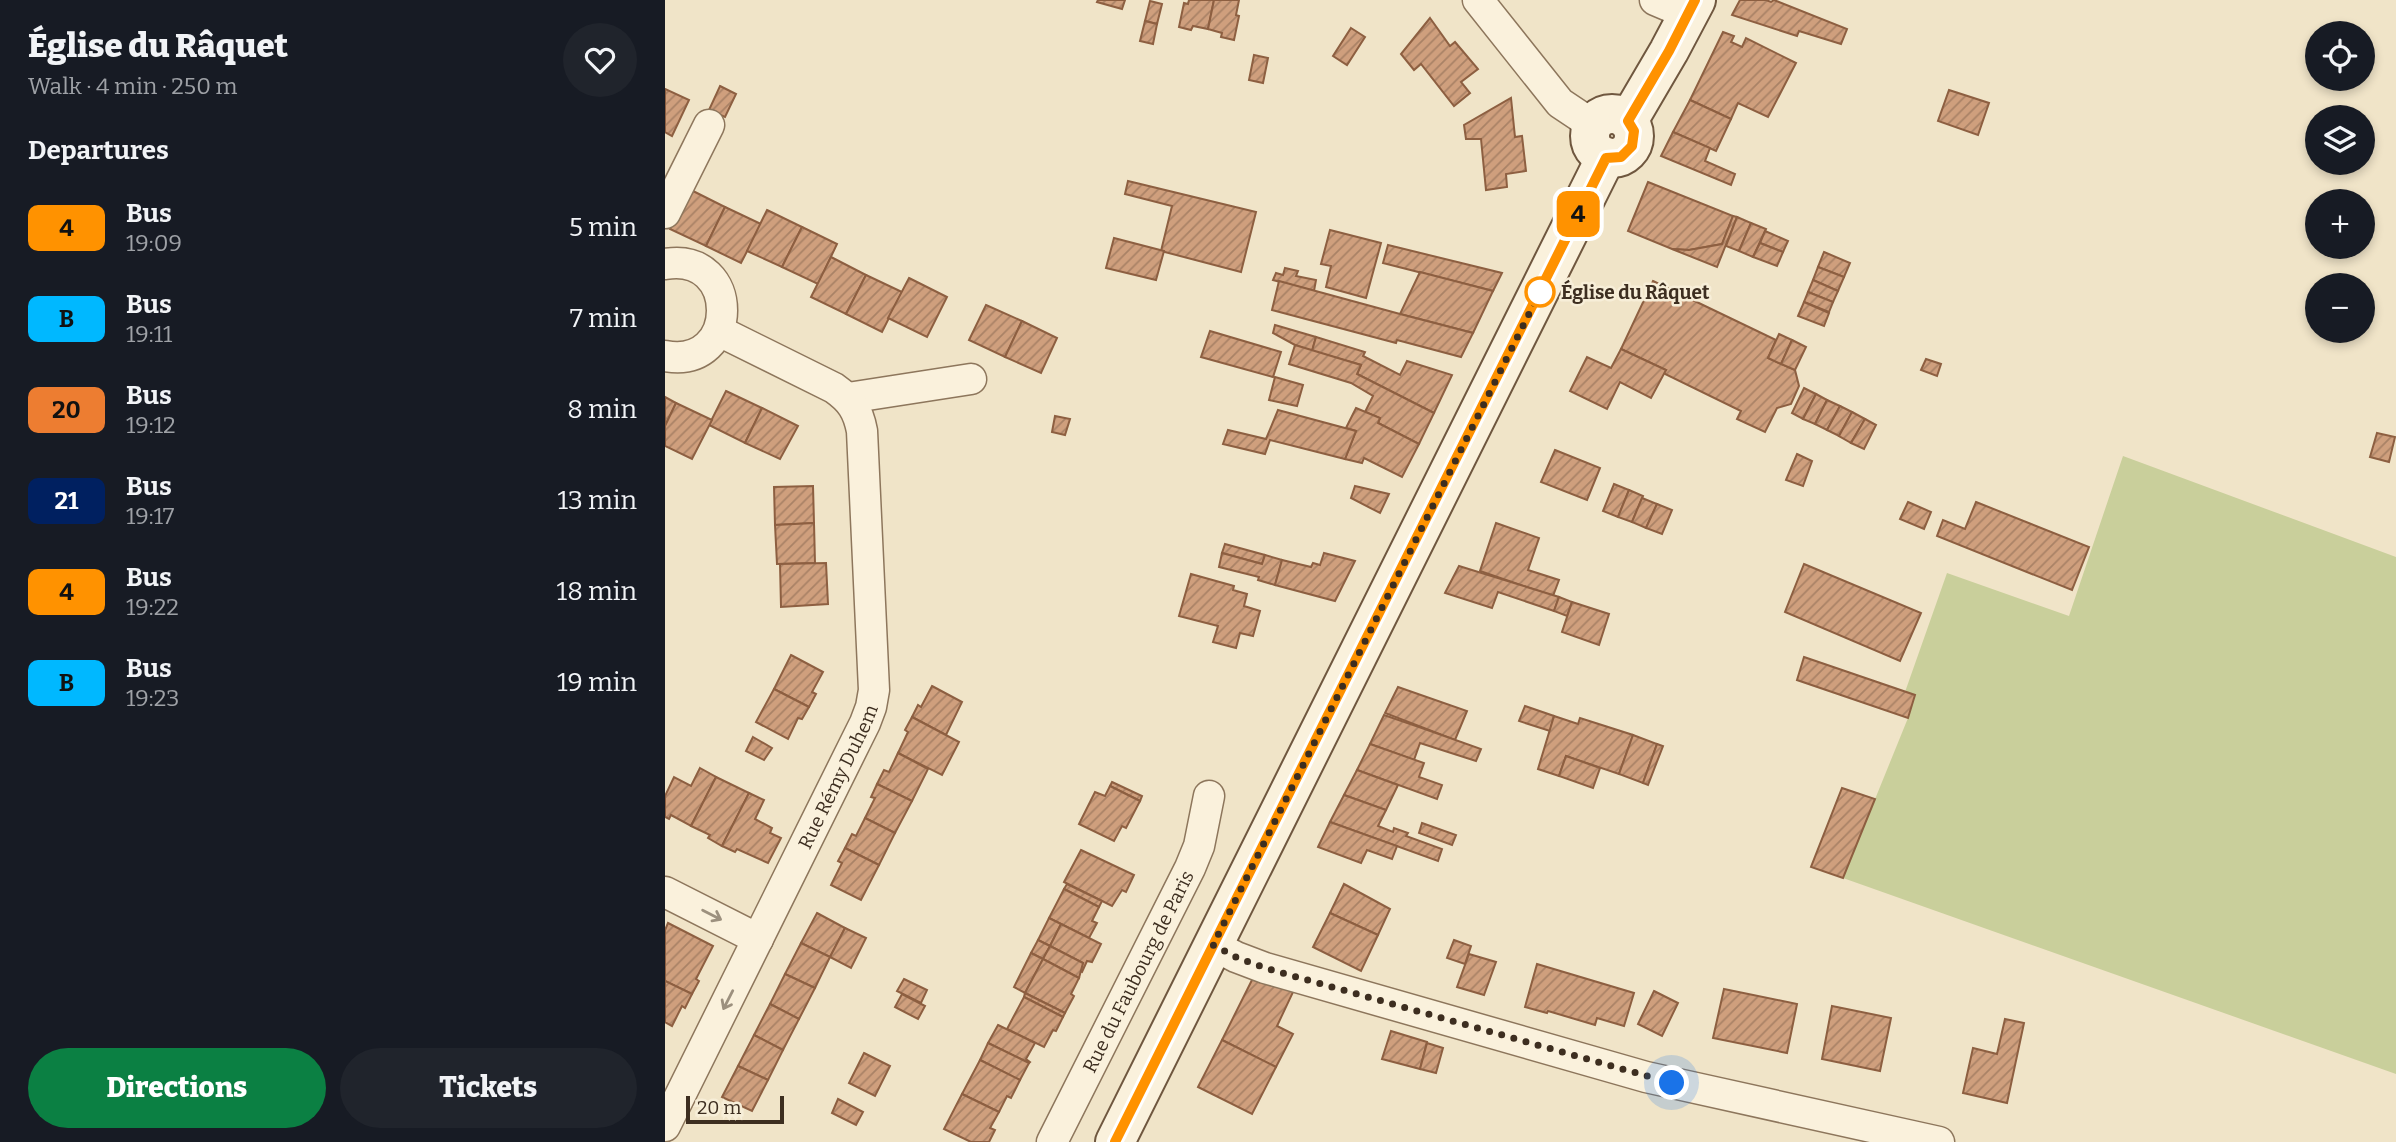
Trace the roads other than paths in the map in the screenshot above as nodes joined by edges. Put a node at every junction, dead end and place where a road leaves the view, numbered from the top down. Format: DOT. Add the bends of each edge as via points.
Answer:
graph roads {
  1 [pos="1478,0"];
  2 [pos="1680,5"];
  3 [pos="709,125"];
  4 [pos="1609,134"];
  5 [pos="665,214"];
  6 [pos="665,264"];
  7 [pos="719,331"];
  8 [pos="665,356"];
  9 [pos="971,379"];
  10 [pos="848,398"];
  11 [pos="1209,796"];
  12 [pos="665,892"];
  13 [pos="758,939"];
  14 [pos="1213,945"];
  15 [pos="665,1126"];
  16 [pos="1052,1142"];
  17 [pos="1115,1142"];
  18 [pos="1939,1142"];
  1 -- 4 [label="street" via="1560,103"];
  2 -- 4 [label="main road" via="1649,87"];
  3 -- 5 [label="street"];
  4 -- 14 [label="main road"];
  6 -- 7 [label="street" via="689,265 712,280 723,304"];
  7 -- 8 [label="street" via="697,352"];
  7 -- 10 [label="street"];
  9 -- 10 [label="street"];
  10 -- 13 [label="street, Rue Rémy Duhem" via="862,430 874,691 865,723"];
  11 -- 16 [label="street, Rue du Faubourg de Paris" via="1190,868"];
  12 -- 13 [label="street, one-way"];
  13 -- 15 [label="street, Rue Rémy Duhem, one-way"];
  14 -- 17 [label="main road"];
  14 -- 18 [label="street" via="1265,968 1646,1077"];
}
